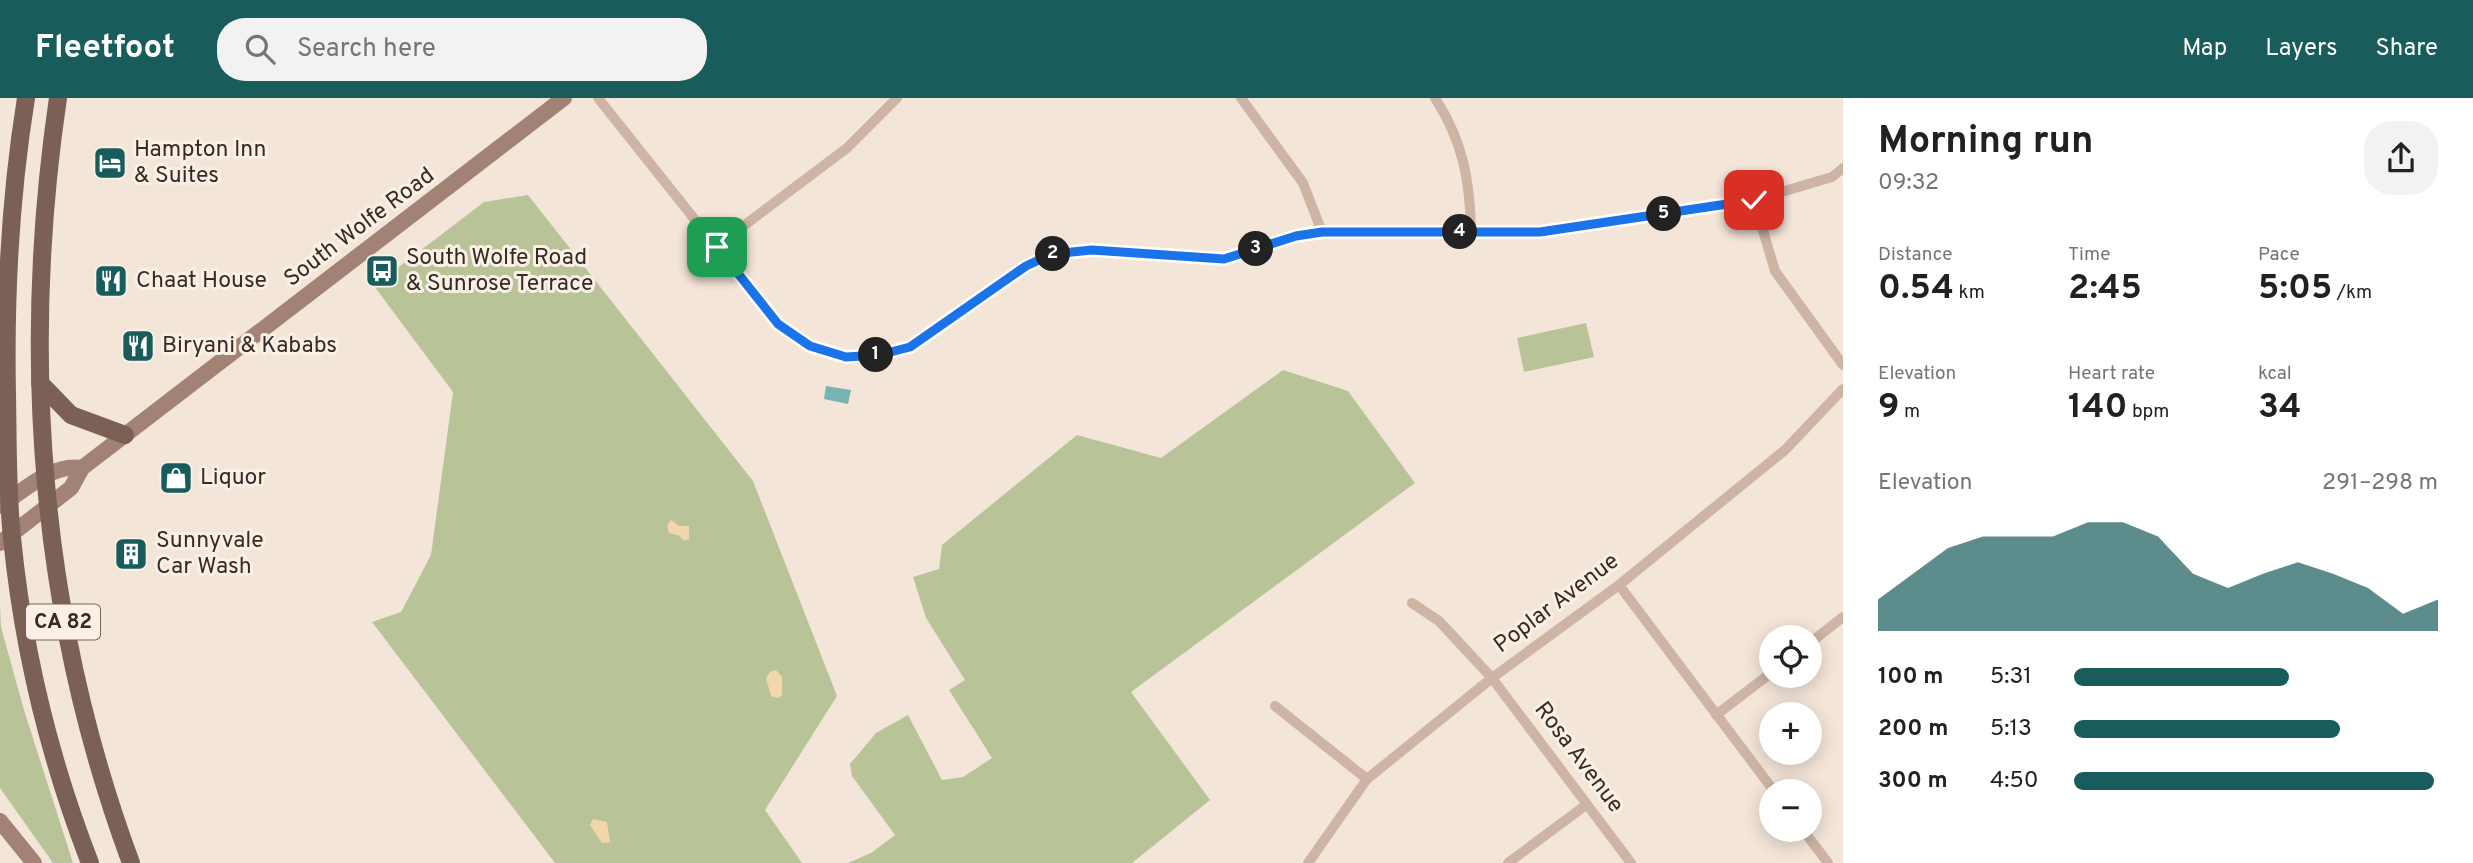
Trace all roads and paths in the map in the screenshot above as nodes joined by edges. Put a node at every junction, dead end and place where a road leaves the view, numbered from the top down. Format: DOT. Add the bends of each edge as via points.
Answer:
graph roads {
  1 [pos="26,98"];
  2 [pos="58,98"];
  3 [pos="564,98"];
  4 [pos="598,98"];
  5 [pos="897,98"];
  6 [pos="1241,98"];
  7 [pos="1435,98"];
  8 [pos="1843,168"];
  9 [pos="1754,200"];
  10 [pos="1322,232"];
  11 [pos="1471,232"];
  12 [pos="717,247"];
  13 [pos="1843,365"];
  14 [pos="40,383"];
  15 [pos="1843,389"];
  16 [pos="125,435"];
  17 [pos="82,468"];
  18 [pos="44,476"];
  19 [pos="5,504"];
  20 [pos="47,506"];
  21 [pos="6,539"];
  22 [pos="1619,585"];
  23 [pos="1412,603"];
  24 [pos="1843,617"];
  25 [pos="1822,634"];
  26 [pos="1492,678"];
  27 [pos="1759,682"];
  28 [pos="1275,706"];
  29 [pos="1716,715"];
  30 [pos="1367,779"];
  31 [pos="1765,779"];
  32 [pos="1586,805"];
  33 [pos="0,821"];
  34 [pos="1812,842"];
  35 [pos="34,863"];
  36 [pos="90,863"];
  37 [pos="131,863"];
  38 [pos="1308,863"];
  39 [pos="1508,863"];
  40 [pos="1630,863"];
  41 [pos="1828,863"];
  1 -- 19 [label="main road, CA 82" via="8,264"];
  2 -- 14 [label="main road, CA 82" via="42,220"];
  3 -- 16 [label="main road, South Wolfe Road"];
  4 -- 12 [label="street"];
  5 -- 12 [label="street" via="847,148"];
  6 -- 10 [label="street" via="1303,183"];
  7 -- 11 [label="street" via="1463,153 1470,186"];
  8 -- 9 [label="street" via="1832,177"];
  9 -- 11 [label="street" via="1540,232"];
  9 -- 13 [label="street" via="1775,271"];
  10 -- 11 [label="street"];
  10 -- 12 [label="street" via="1224,259 1092,250 1052,254 1026,266 910,347 846,357 810,346 778,324"];
  14 -- 16 [label="main road" via="71,415"];
  14 -- 18 [label="main road, CA 82"];
  15 -- 22 [label="street, Poplar Avenue" via="1785,450"];
  16 -- 17 [label="main road, South Wolfe Road"];
  17 -- 18 [label="main road, South Wolfe Road" via="71,466"];
  17 -- 20 [label="main road, South Wolfe Road" via="71,488"];
  18 -- 19 [label="main road, South Wolfe Road"];
  18 -- 20 [label="main road, CA 82"];
  19 -- 21 [label="main road, CA 82"];
  20 -- 21 [label="main road, South Wolfe Road"];
  20 -- 37 [label="main road, CA 82" via="60,604 78,689"];
  21 -- 36 [label="main road, CA 82" via="40,697"];
  22 -- 26 [label="street, Poplar Avenue"];
  22 -- 29 [label="street"];
  23 -- 26 [label="street, Rosa Avenue" via="1439,621"];
  24 -- 25 [label="street"];
  26 -- 30 [label="street, Poplar Avenue"];
  26 -- 32 [label="street, Rosa Avenue"];
  27 -- 29 [label="street"];
  28 -- 30 [label="street"];
  29 -- 31 [label="street"];
  30 -- 38 [label="street, Poplar Avenue"];
  32 -- 39 [label="street"];
  32 -- 40 [label="street, Rosa Avenue"];
  33 -- 35 [label="main road"];
  34 -- 41 [label="street"];
}
